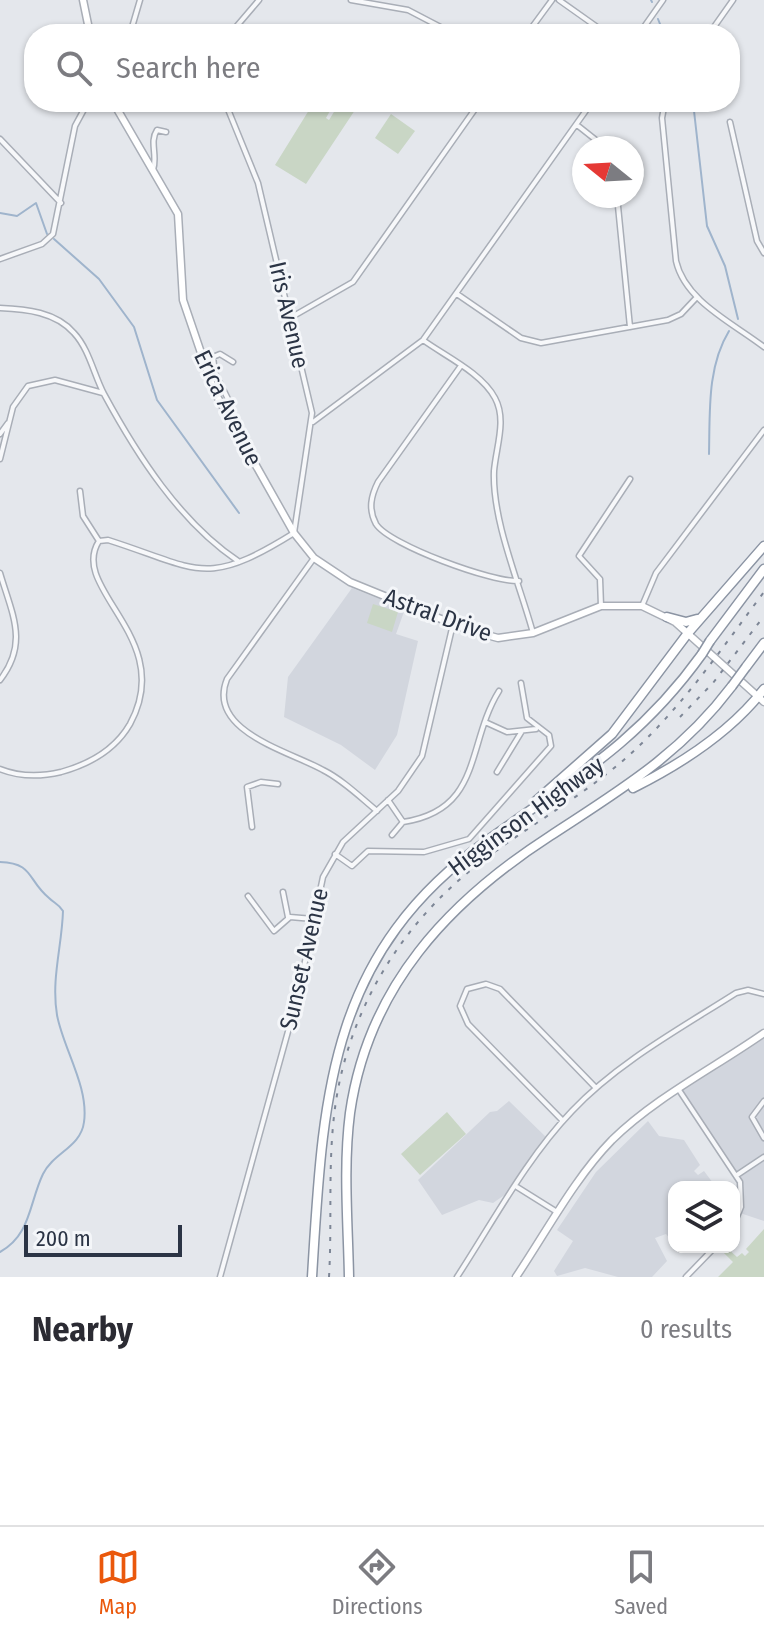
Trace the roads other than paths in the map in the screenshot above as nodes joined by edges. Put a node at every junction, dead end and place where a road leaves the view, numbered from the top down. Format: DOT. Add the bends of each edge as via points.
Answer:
graph roads {
  1 [pos="83,0"];
  2 [pos="140,0"];
  3 [pos="259,0"];
  4 [pos="351,0"];
  5 [pos="552,0"];
  6 [pos="559,0"];
  7 [pos="663,0"];
  8 [pos="733,0"];
  9 [pos="88,24"];
  10 [pos="133,24"];
  11 [pos="239,24"];
  12 [pos="435,24"];
  13 [pos="534,24"];
  14 [pos="593,24"];
  15 [pos="646,24"];
  16 [pos="716,24"];
  17 [pos="83,112"];
  18 [pos="119,112"];
  19 [pos="229,112"];
  20 [pos="473,112"];
  21 [pos="585,112"];
  22 [pos="663,112"];
  23 [pos="730,122"];
  24 [pos="576,124"];
  25 [pos="166,132"];
  26 [pos="591,136"];
  27 [pos="0,139"];
  28 [pos="153,170"];
  29 [pos="61,203"];
  30 [pos="618,208"];
  31 [pos="764,253"];
  32 [pos="0,259"];
  33 [pos="457,294"];
  34 [pos="697,297"];
  35 [pos="0,308"];
  36 [pos="289,319"];
  37 [pos="630,327"];
  38 [pos="764,338"];
  39 [pos="423,340"];
  40 [pos="762,345"];
  41 [pos="233,362"];
  42 [pos="460,367"];
  43 [pos="104,394"];
  44 [pos="227,415"];
  45 [pos="10,421"];
  46 [pos="313,422"];
  47 [pos="764,430"];
  48 [pos="0,434"];
  49 [pos="0,459"];
  50 [pos="630,479"];
  51 [pos="80,491"];
  52 [pos="294,533"];
  53 [pos="99,541"];
  54 [pos="764,546"];
  55 [pos="314,558"];
  56 [pos="239,562"];
  57 [pos="764,569"];
  58 [pos="0,573"];
  59 [pos="519,581"];
  60 [pos="601,606"];
  61 [pos="642,606"];
  62 [pos="667,617"];
  63 [pos="701,618"];
  64 [pos="453,624"];
  65 [pos="533,633"];
  66 [pos="688,633"];
  67 [pos="764,643"];
  68 [pos="0,680"];
  69 [pos="521,683"];
  70 [pos="499,691"];
  71 [pos="763,698"];
  72 [pos="485,722"];
  73 [pos="539,729"];
  74 [pos="522,731"];
  75 [pos="0,769"];
  76 [pos="497,772"];
  77 [pos="278,784"];
  78 [pos="388,800"];
  79 [pos="600,804"];
  80 [pos="377,811"];
  81 [pos="403,822"];
  82 [pos="252,827"];
  83 [pos="392,835"];
  84 [pos="485,842"];
  85 [pos="335,854"];
  86 [pos="283,892"];
  87 [pos="248,896"];
  88 [pos="288,917"];
  89 [pos="313,919"];
  90 [pos="764,994"];
  91 [pos="764,1033"];
  92 [pos="596,1088"];
  93 [pos="679,1090"];
  94 [pos="764,1101"];
  95 [pos="563,1121"];
  96 [pos="764,1138"];
  97 [pos="764,1157"];
  98 [pos="737,1175"];
  99 [pos="738,1181"];
  100 [pos="516,1187"];
  101 [pos="559,1213"];
  102 [pos="709,1253"];
  103 [pos="220,1277"];
  104 [pos="312,1277"];
  105 [pos="349,1277"];
  106 [pos="457,1277"];
  107 [pos="516,1277"];
  108 [pos="686,1277"];
  1 -- 9 [label="street"];
  2 -- 10 [label="street"];
  3 -- 11 [label="street"];
  4 -- 12 [label="street" via="408,10"];
  5 -- 13 [label="street"];
  6 -- 14 [label="street"];
  7 -- 15 [label="street"];
  8 -- 16 [label="street"];
  17 -- 29 [label="street" via="75,126"];
  18 -- 28 [label="street, Erica Avenue"];
  19 -- 36 [label="street, Iris Avenue" via="258,183"];
  20 -- 36 [label="street" via="353,282"];
  21 -- 24 [label="street"];
  22 -- 34 [label="street" via="676,261"];
  23 -- 31 [label="street"];
  24 -- 26 [label="street"];
  24 -- 33 [label="street"];
  25 -- 28 [label="street" via="153,135"];
  27 -- 29 [label="street"];
  28 -- 44 [label="street, Erica Avenue" via="178,214 185,309"];
  29 -- 32 [label="street" via="49,240"];
  30 -- 37 [label="street"];
  33 -- 37 [label="street" via="515,335 534,342"];
  33 -- 39 [label="street"];
  34 -- 37 [label="street" via="675,317"];
  34 -- 40 [label="street"];
  35 -- 43 [label="street" via="31,310 66,326 81,342"];
  36 -- 46 [label="street, Iris Avenue"];
  38 -- 40 [label="street"];
  39 -- 42 [label="street"];
  39 -- 46 [label="street"];
  41 -- 44 [label="street" via="220,354 213,357 231,405"];
  42 -- 59 [label="street" via="491,390 500,412 494,486"];
  42 -- 59 [label="street" via="378,482 372,513 390,537 492,579"];
  43 -- 45 [label="street" via="55,380 37,382 17,397"];
  43 -- 56 [label="street" via="185,515 211,543"];
  44 -- 52 [label="street, Erica Avenue"];
  45 -- 48 [label="street"];
  45 -- 49 [label="street"];
  46 -- 52 [label="street, Iris Avenue"];
  47 -- 61 [label="street" via="656,573"];
  50 -- 60 [label="street" via="579,553 581,562 600,579"];
  51 -- 53 [label="street" via="83,516"];
  52 -- 55 [label="street, Astral Drive"];
  52 -- 56 [label="street"];
  53 -- 56 [label="street" via="198,570"];
  53 -- 75 [label="street" via="94,549 96,575 141,659 138,708 121,738 93,760 32,776"];
  54 -- 63 [label="highway"];
  55 -- 64 [label="street, Astral Drive" via="350,582"];
  55 -- 80 [label="street" via="227,679 223,701 229,717 245,730 324,770"];
  57 -- 84 [label="highway, Higginson Highway, bridge" via="676,690 621,746"];
  58 -- 68 [label="street" via="17,649"];
  59 -- 65 [label="street"];
  60 -- 61 [label="street, Astral Drive"];
  60 -- 65 [label="street, Astral Drive"];
  61 -- 62 [label="street, Astral Drive"];
  62 -- 63 [label="highway" via="686,622"];
  62 -- 66 [label="street, Astral Drive"];
  63 -- 66 [label="highway"];
  64 -- 65 [label="street, Astral Drive" via="498,638"];
  64 -- 78 [label="street, Sunset Avenue" via="422,756"];
  66 -- 71 [label="street, Astral Drive"];
  66 -- 84 [label="highway" via="612,734"];
  67 -- 79 [label="highway, Higginson Highway, bridge" via="705,721 668,757"];
  69 -- 73 [label="street" via="527,718"];
  70 -- 72 [label="street"];
  71 -- 79 [label="highway" via="699,749"];
  72 -- 74 [label="street" via="503,731"];
  72 -- 81 [label="street" via="459,793 433,814"];
  73 -- 74 [label="street"];
  73 -- 85 [label="street" via="551,740 548,752 469,839 424,852 368,851 352,866"];
  74 -- 76 [label="street"];
  77 -- 82 [label="street" via="247,787"];
  78 -- 80 [label="street, Sunset Avenue"];
  78 -- 81 [label="street"];
  79 -- 105 [label="highway, Higginson Highway" via="478,886 424,942 393,991 366,1053 350,1113"];
  80 -- 85 [label="street, Sunset Avenue"];
  81 -- 83 [label="street"];
  84 -- 104 [label="highway, Higginson Highway" via="409,914 365,981 347,1021 329,1079 323,1122"];
  85 -- 89 [label="street, Sunset Avenue"];
  86 -- 88 [label="street"];
  87 -- 88 [label="street" via="274,931"];
  88 -- 89 [label="street"];
  89 -- 103 [label="street, Sunset Avenue" via="297,999"];
  90 -- 92 [label="street" via="736,993"];
  91 -- 93 [label="street"];
  92 -- 95 [label="street"];
  92 -- 95 [label="street" via="500,989 481,984 467,989 460,1006 468,1024"];
  93 -- 98 [label="street"];
  93 -- 101 [label="street" via="611,1141"];
  94 -- 96 [label="street" via="752,1117"];
  95 -- 100 [label="street"];
  97 -- 98 [label="street"];
  98 -- 99 [label="street"];
  100 -- 101 [label="street"];
  100 -- 106 [label="street"];
  101 -- 107 [label="street"];
  102 -- 108 [label="street"];
}
